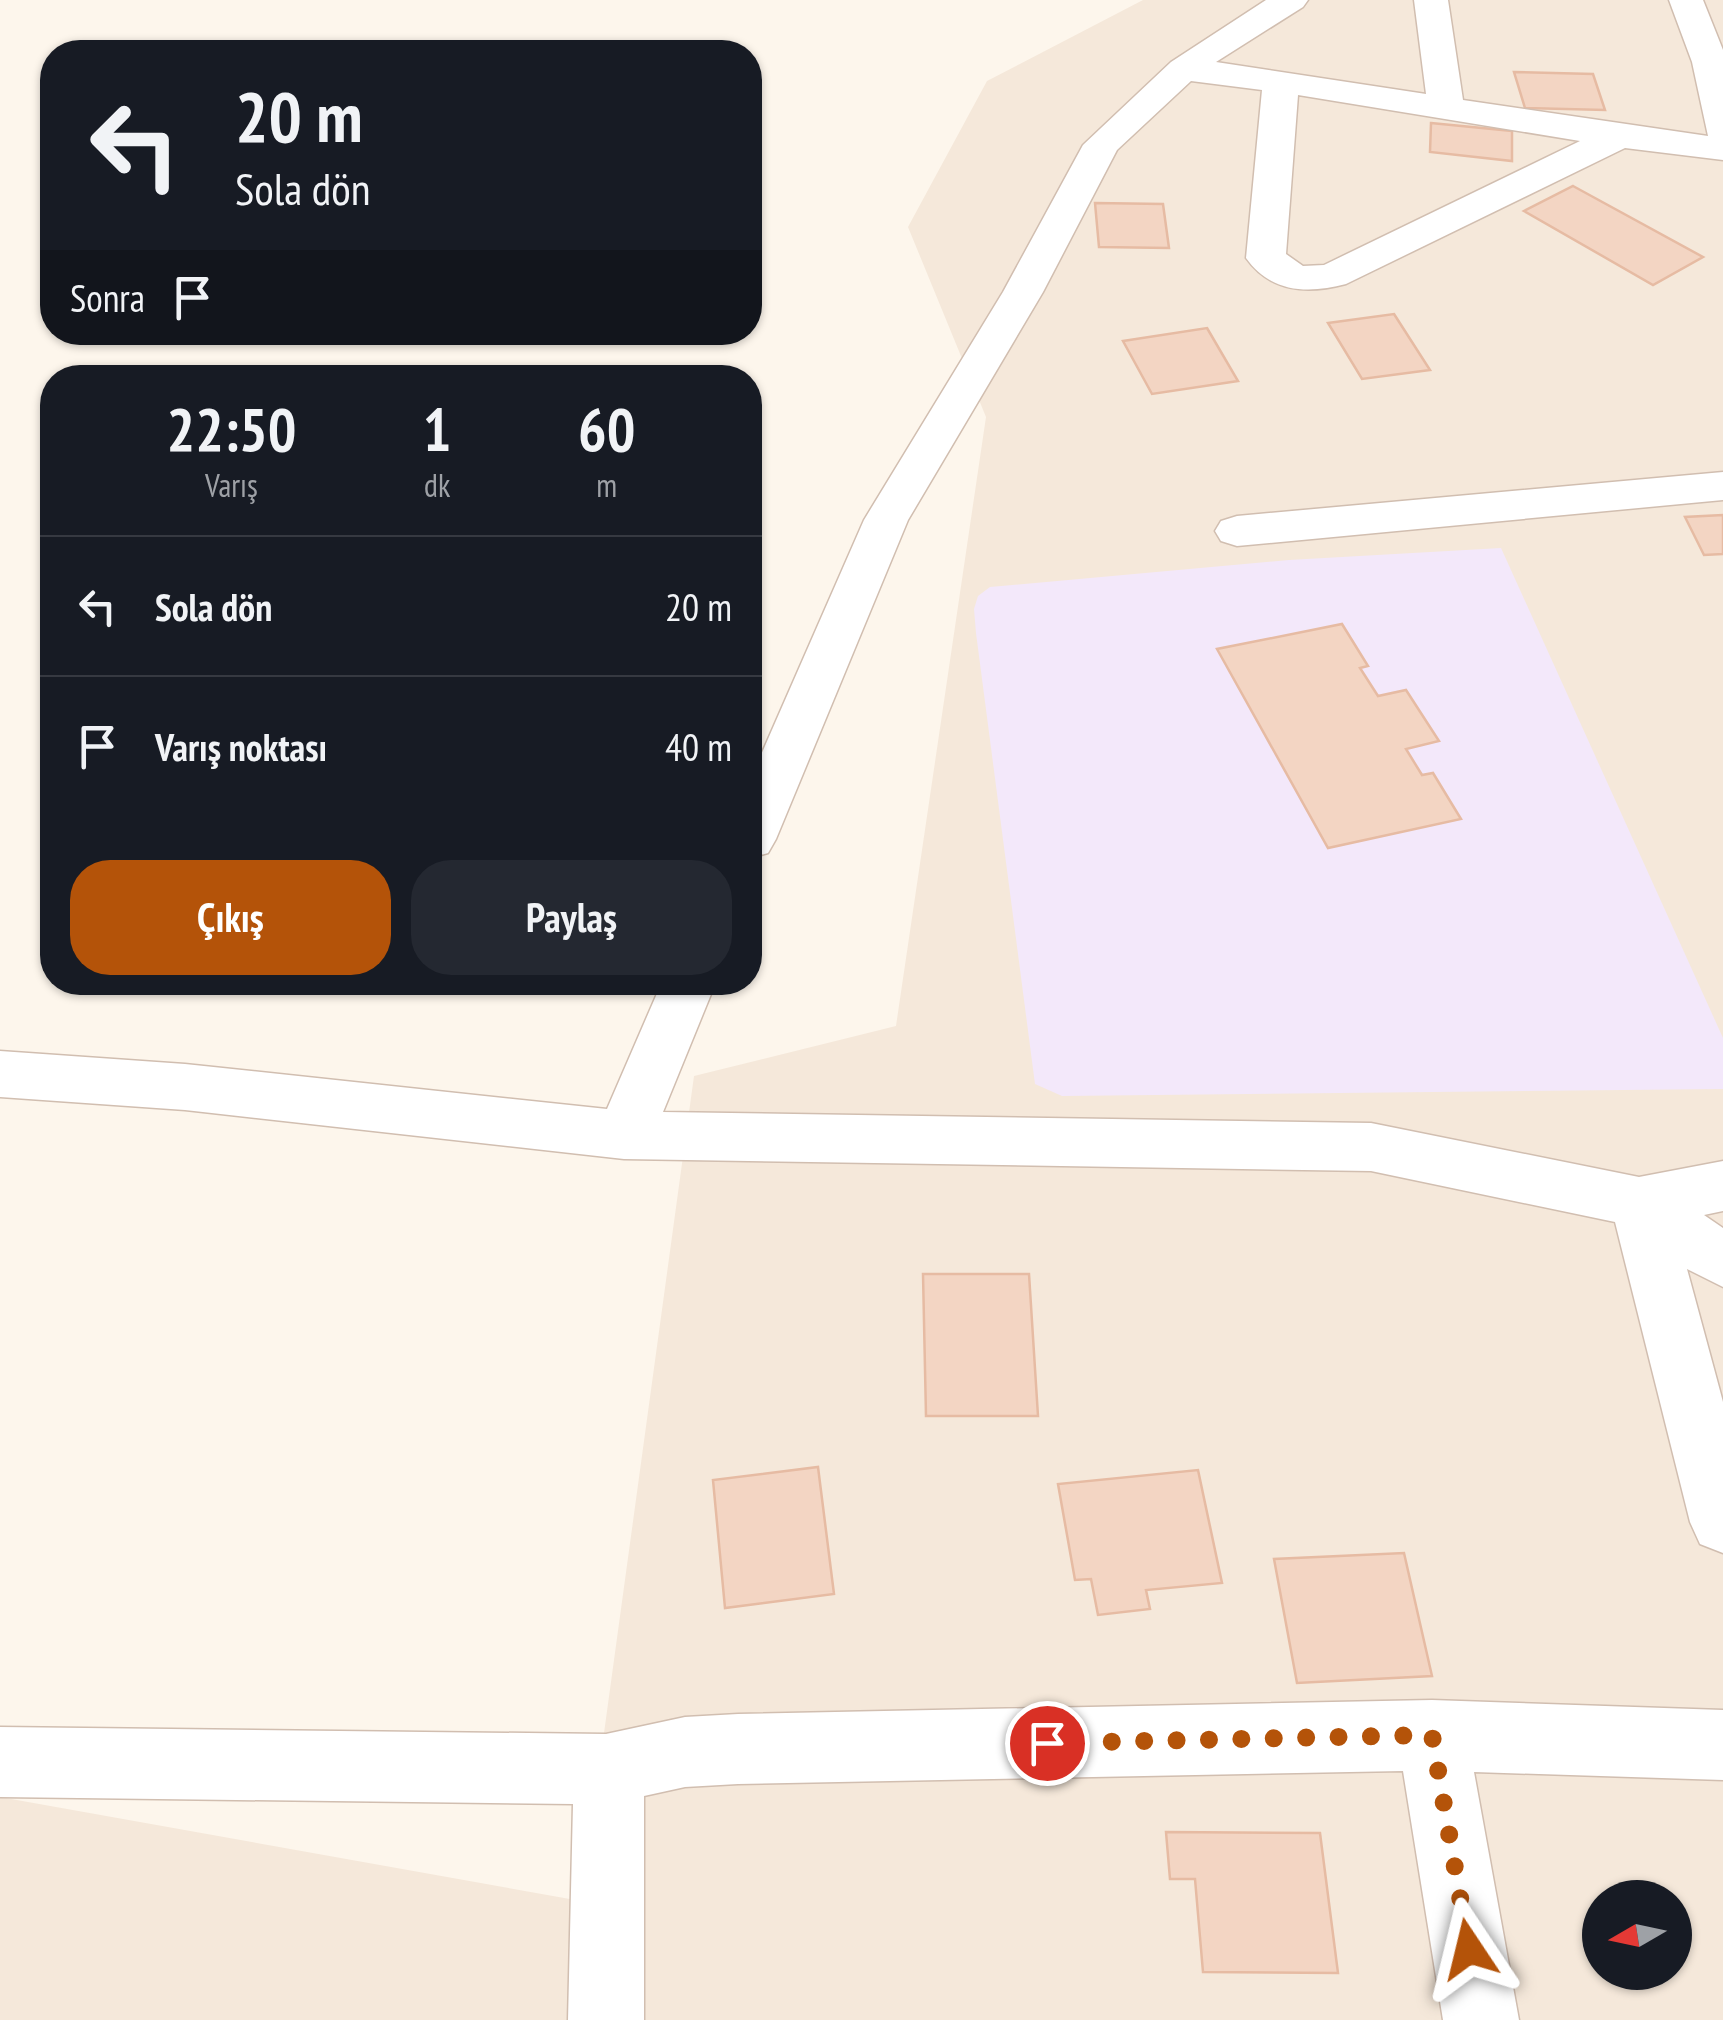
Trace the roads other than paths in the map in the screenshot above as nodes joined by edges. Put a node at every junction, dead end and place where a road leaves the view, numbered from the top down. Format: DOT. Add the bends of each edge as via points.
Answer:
graph roads {
  1 [pos="1291,0"];
  2 [pos="1431,0"];
  3 [pos="1686,0"];
  4 [pos="1716,62"];
  5 [pos="1183,69"];
  6 [pos="1281,80"];
  7 [pos="1446,106"];
  8 [pos="1723,132"];
  9 [pos="1616,138"];
  10 [pos="1723,149"];
  11 [pos="1723,486"];
  12 [pos="1237,531"];
  13 [pos="762,811"];
  14 [pos="683,995"];
  15 [pos="0,1074"];
  16 [pos="624,1135"];
  17 [pos="1723,1186"];
  18 [pos="1639,1202"];
  19 [pos="1723,1261"];
  20 [pos="1709,1426"];
  21 [pos="1723,1522"];
  22 [pos="1432,1735"];
  23 [pos="1723,1745"];
  24 [pos="0,1762"];
  25 [pos="606,1769"];
  26 [pos="606,2020"];
  27 [pos="1481,2020"];
  1 -- 5 [label="street"];
  2 -- 7 [label="street"];
  3 -- 4 [label="street"];
  4 -- 8 [label="street"];
  5 -- 6 [label="street"];
  5 -- 13 [label="street" via="1101,145 1023,292 886,520"];
  6 -- 7 [label="street"];
  6 -- 9 [label="street" via="1266,258 1295,279 1332,276"];
  7 -- 9 [label="street"];
  9 -- 10 [label="street"];
  11 -- 12 [label="street"];
  14 -- 16 [label="street"];
  15 -- 16 [label="street"];
  16 -- 18 [label="street" via="1372,1147"];
  17 -- 18 [label="street"];
  18 -- 19 [label="street"];
  18 -- 20 [label="street"];
  20 -- 21 [label="street"];
  22 -- 23 [label="street"];
  22 -- 25 [label="street" via="738,1749"];
  22 -- 27 [label="street"];
  24 -- 25 [label="street"];
  25 -- 26 [label="street"];
}
